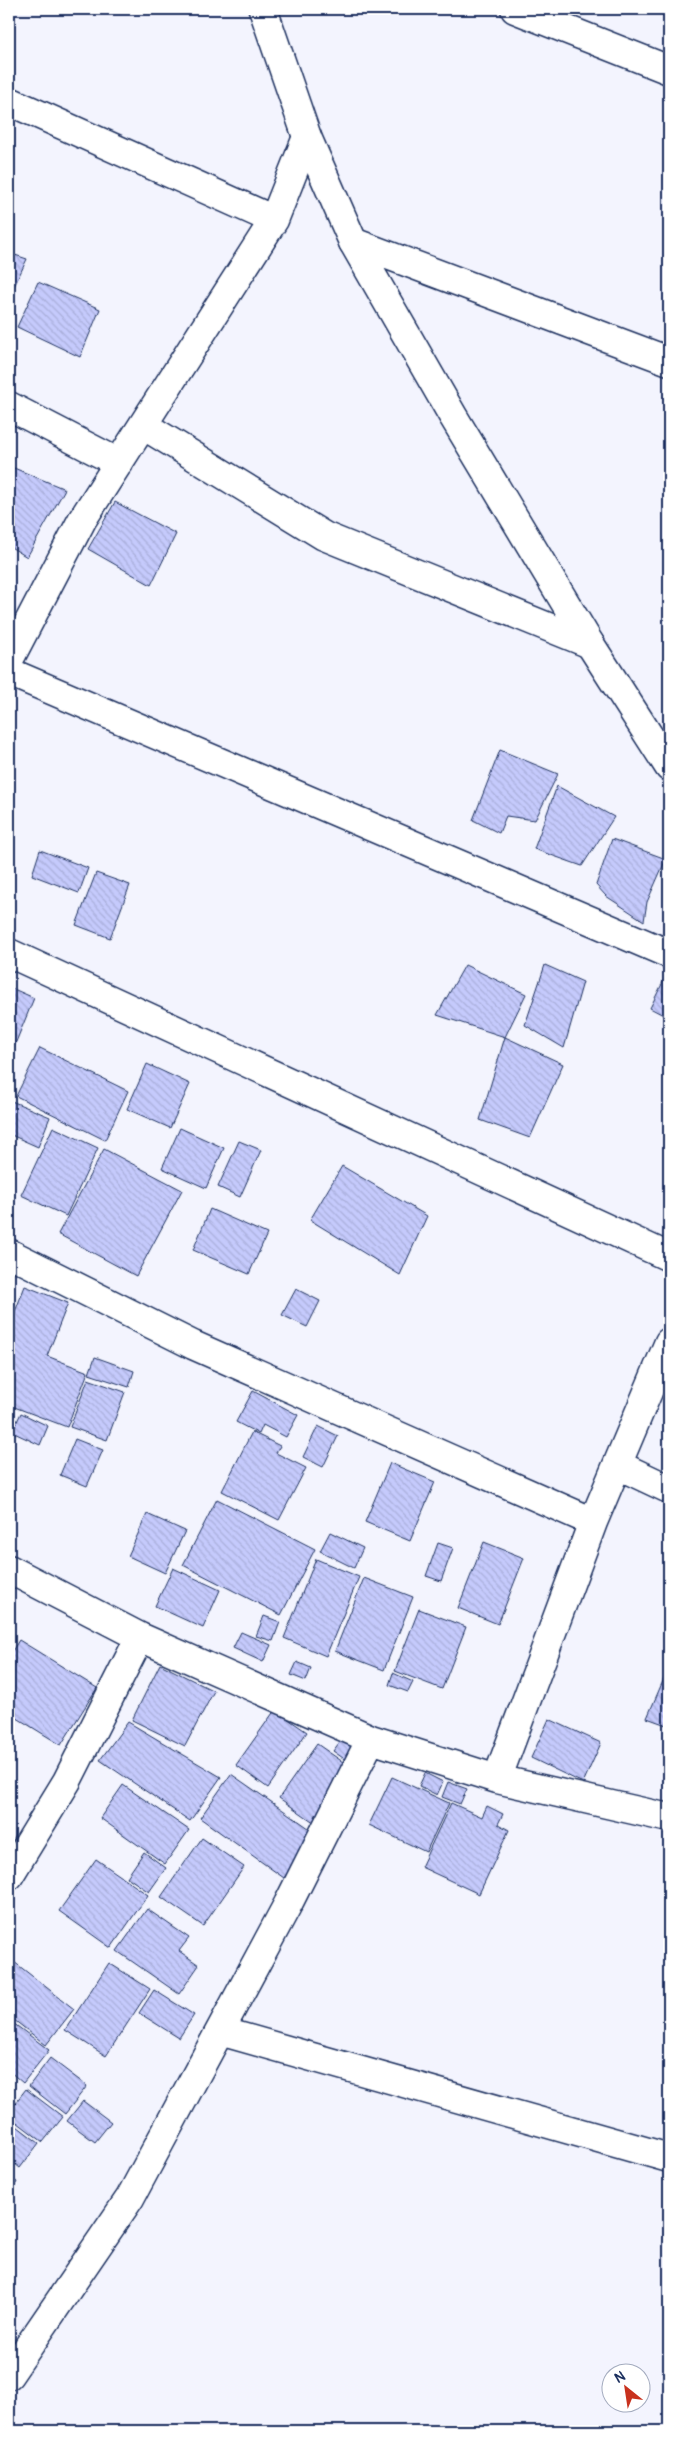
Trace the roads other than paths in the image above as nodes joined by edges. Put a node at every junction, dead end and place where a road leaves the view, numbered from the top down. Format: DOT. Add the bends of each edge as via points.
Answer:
graph roads {
  1 [pos="263,9"];
  2 [pos="515,9"];
  3 [pos="669,70"];
  4 [pos="9,101"];
  5 [pos="307,137"];
  6 [pos="274,220"];
  7 [pos="352,242"];
  8 [pos="669,361"];
  9 [pos="9,406"];
  10 [pos="143,425"];
  11 [pos="120,463"];
  12 [pos="590,644"];
  13 [pos="9,660"];
  14 [pos="9,672"];
  15 [pos="669,767"];
  16 [pos="9,953"];
  17 [pos="669,954"];
  18 [pos="9,1252"];
  19 [pos="669,1257"];
  20 [pos="669,1342"];
  21 [pos="618,1465"];
  22 [pos="669,1489"];
  23 [pos="593,1522"];
  24 [pos="9,1569"];
  25 [pos="140,1637"];
  26 [pos="372,1739"];
  27 [pos="497,1779"];
  28 [pos="669,1818"];
  29 [pos="9,1876"];
  30 [pos="220,2031"];
  31 [pos="669,2158"];
  32 [pos="9,2375"];
  1 -- 5 [label="street"];
  2 -- 3 [label="street"];
  4 -- 6 [label="street"];
  5 -- 6 [label="street"];
  5 -- 7 [label="street"];
  6 -- 10 [label="street"];
  7 -- 8 [label="street"];
  7 -- 12 [label="street"];
  9 -- 11 [label="street"];
  10 -- 11 [label="street"];
  10 -- 12 [label="street" via="324,536"];
  11 -- 13 [label="street" via="82,520"];
  12 -- 15 [label="street"];
  14 -- 17 [label="street"];
  16 -- 19 [label="street"];
  18 -- 23 [label="street" via="193,1345"];
  20 -- 21 [label="street"];
  21 -- 22 [label="street"];
  21 -- 23 [label="street"];
  23 -- 27 [label="street"];
  24 -- 25 [label="street"];
  25 -- 26 [label="street"];
  25 -- 29 [label="street" via="67,1781"];
  26 -- 27 [label="street"];
  26 -- 30 [label="street"];
  27 -- 28 [label="street"];
  30 -- 31 [label="street"];
  30 -- 32 [label="street" via="130,2198"];
}
